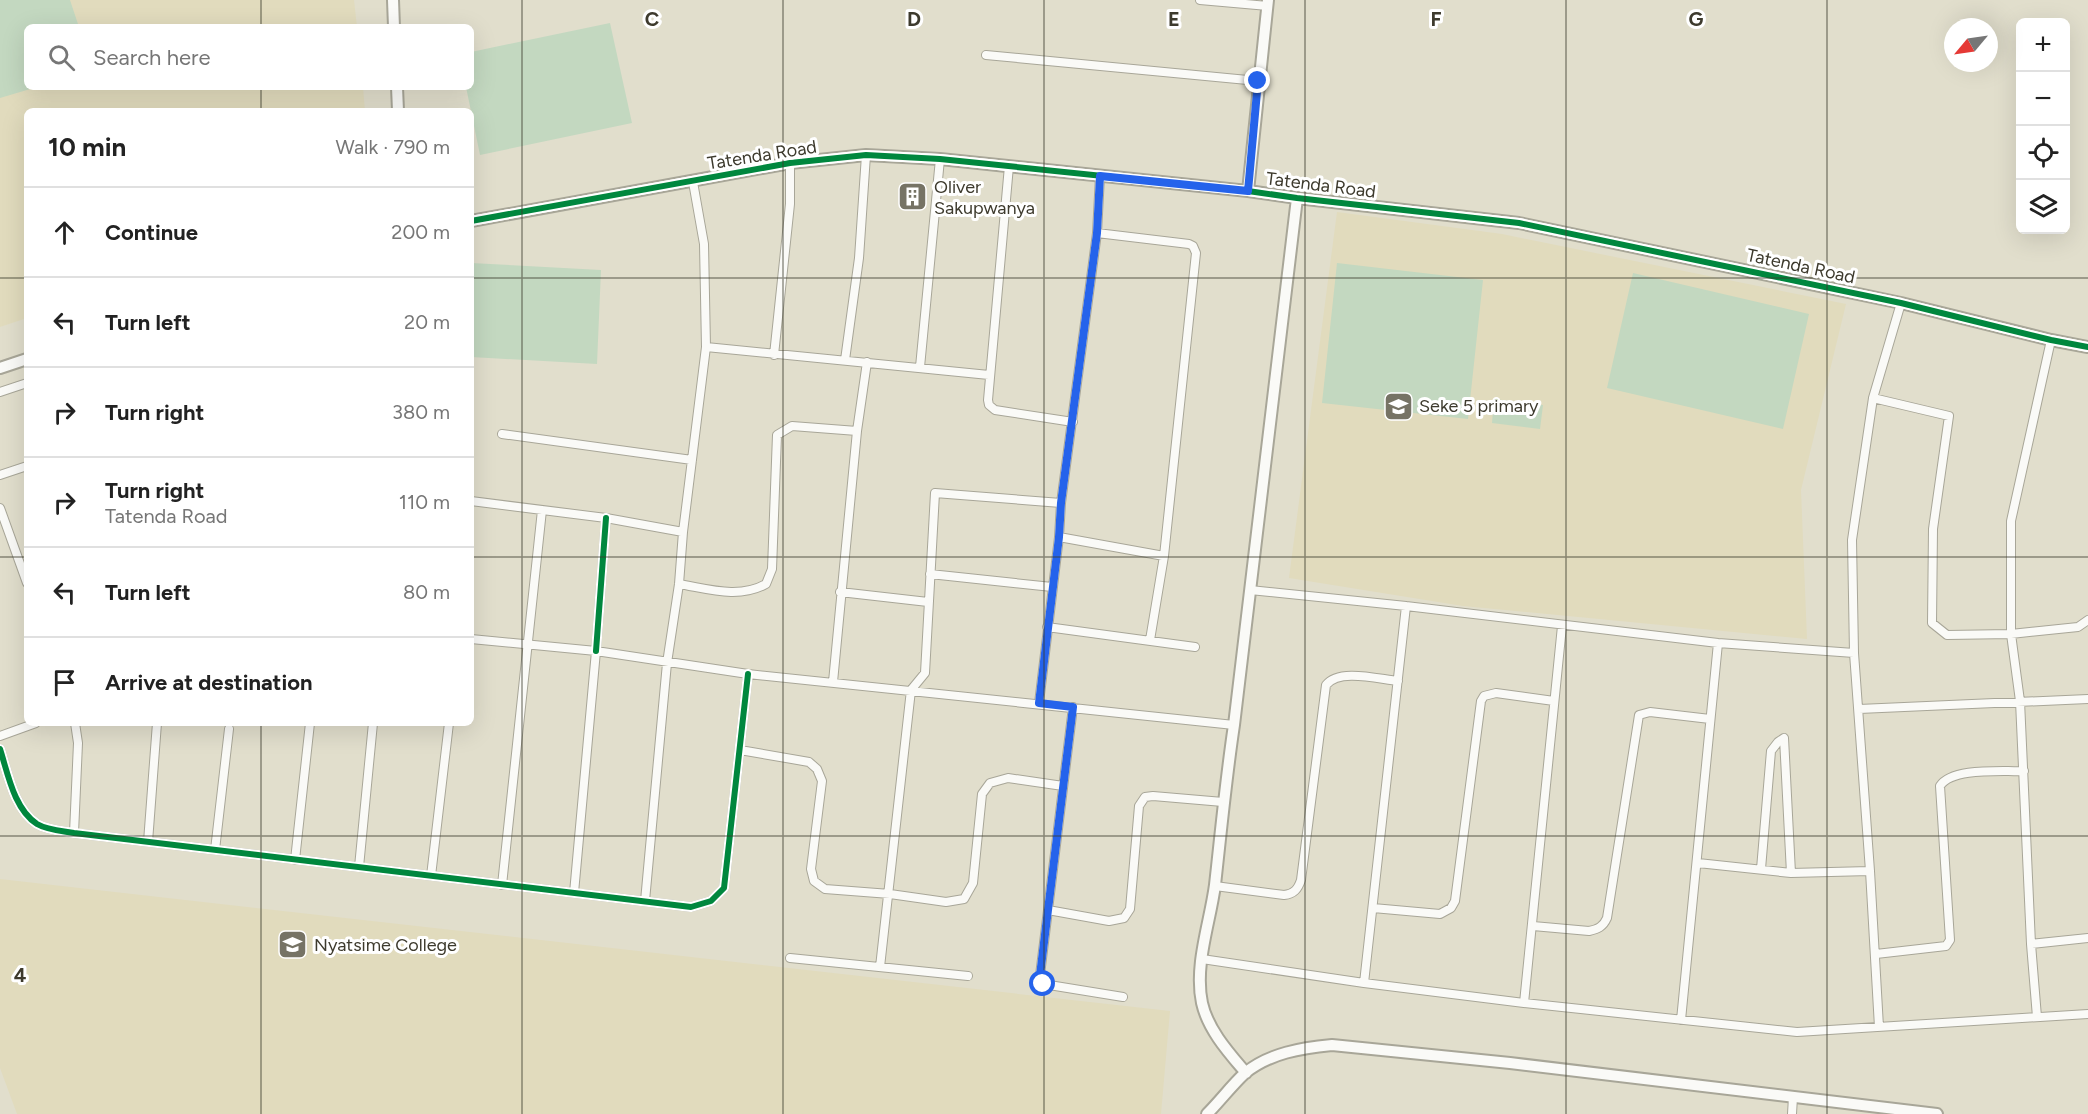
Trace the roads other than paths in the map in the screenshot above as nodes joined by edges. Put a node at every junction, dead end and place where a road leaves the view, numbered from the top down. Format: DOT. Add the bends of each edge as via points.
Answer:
graph roads {
  1 [pos="393,0"];
  2 [pos="1200,0"];
  3 [pos="1268,3"];
  4 [pos="394,24"];
  5 [pos="986,55"];
  6 [pos="1258,81"];
  7 [pos="397,90"];
  8 [pos="398,108"];
  9 [pos="866,155"];
  10 [pos="940,159"];
  11 [pos="790,163"];
  12 [pos="1009,166"];
  13 [pos="1100,176"];
  14 [pos="693,182"];
  15 [pos="1248,191"];
  16 [pos="1297,198"];
  17 [pos="474,220"];
  18 [pos="1097,233"];
  19 [pos="1901,303"];
  20 [pos="2051,340"];
  21 [pos="706,347"];
  22 [pos="2088,347"];
  23 [pos="774,355"];
  24 [pos="24,360"];
  25 [pos="846,360"];
  26 [pos="867,362"];
  27 [pos="920,367"];
  28 [pos="0,368"];
  29 [pos="989,375"];
  30 [pos="24,384"];
  31 [pos="0,392"];
  32 [pos="1873,398"];
  33 [pos="1073,422"];
  34 [pos="856,431"];
  35 [pos="502,434"];
  36 [pos="692,460"];
  37 [pos="24,466"];
  38 [pos="0,475"];
  39 [pos="474,501"];
  40 [pos="1061,503"];
  41 [pos="0,508"];
  42 [pos="542,510"];
  43 [pos="606,518"];
  44 [pos="683,532"];
  45 [pos="1059,537"];
  46 [pos="1164,556"];
  47 [pos="24,574"];
  48 [pos="930,574"];
  49 [pos="679,584"];
  50 [pos="1052,587"];
  51 [pos="1250,590"];
  52 [pos="840,592"];
  53 [pos="928,602"];
  54 [pos="1406,606"];
  55 [pos="2088,620"];
  56 [pos="1562,626"];
  57 [pos="1047,627"];
  58 [pos="2011,634"];
  59 [pos="474,639"];
  60 [pos="1150,640"];
  61 [pos="1718,643"];
  62 [pos="528,644"];
  63 [pos="1195,647"];
  64 [pos="596,651"];
  65 [pos="1854,653"];
  66 [pos="667,663"];
  67 [pos="748,674"];
  68 [pos="1398,681"];
  69 [pos="833,682"];
  70 [pos="911,690"];
  71 [pos="2088,699"];
  72 [pos="1554,701"];
  73 [pos="2020,701"];
  74 [pos="1039,703"];
  75 [pos="1073,707"];
  76 [pos="1859,710"];
  77 [pos="1710,719"];
  78 [pos="1234,725"];
  79 [pos="28,726"];
  80 [pos="75,726"];
  81 [pos="157,726"];
  82 [pos="310,726"];
  83 [pos="373,726"];
  84 [pos="448,726"];
  85 [pos="229,729"];
  86 [pos="0,736"];
  87 [pos="0,749"];
  88 [pos="740,750"];
  89 [pos="2024,771"];
  90 [pos="1063,786"];
  91 [pos="1223,802"];
  92 [pos="74,833"];
  93 [pos="148,842"];
  94 [pos="215,850"];
  95 [pos="295,860"];
  96 [pos="1698,863"];
  97 [pos="359,867"];
  98 [pos="1761,869"];
  99 [pos="1870,871"];
  100 [pos="1791,873"];
  101 [pos="431,876"];
  102 [pos="502,885"];
  103 [pos="1215,886"];
  104 [pos="574,893"];
  105 [pos="890,894"];
  106 [pos="645,901"];
  107 [pos="1373,908"];
  108 [pos="1048,910"];
  109 [pos="1533,926"];
  110 [pos="2088,938"];
  111 [pos="2031,944"];
  112 [pos="1875,954"];
  113 [pos="790,958"];
  114 [pos="1202,959"];
  115 [pos="880,968"];
  116 [pos="968,976"];
  117 [pos="1364,983"];
  118 [pos="1123,997"];
  119 [pos="1524,1003"];
  120 [pos="2088,1014"];
  121 [pos="2037,1017"];
  122 [pos="1682,1020"];
  123 [pos="1879,1027"];
  124 [pos="1246,1073"];
  125 [pos="1793,1097"];
  126 [pos="1207,1114"];
  127 [pos="1792,1114"];
  128 [pos="1937,1114"];
  1 -- 4 [label="street"];
  2 -- 3 [label="street"];
  3 -- 6 [label="street"];
  5 -- 6 [label="street"];
  6 -- 15 [label="street"];
  7 -- 8 [label="street"];
  9 -- 10 [label="street, Tatenda Road"];
  9 -- 11 [label="street, Tatenda Road"];
  9 -- 25 [label="street" via="859,258"];
  10 -- 12 [label="street, Tatenda Road"];
  10 -- 27 [label="street"];
  11 -- 14 [label="street, Tatenda Road"];
  11 -- 23 [label="street" via="790,204"];
  12 -- 13 [label="street, Tatenda Road"];
  12 -- 29 [label="street"];
  13 -- 15 [label="street, Tatenda Road"];
  13 -- 18 [label="street"];
  14 -- 17 [label="street, Tatenda Road"];
  14 -- 21 [label="street" via="704,244"];
  15 -- 16 [label="street, Tatenda Road"];
  16 -- 19 [label="street, Tatenda Road" via="1519,223"];
  16 -- 51 [label="street"];
  18 -- 33 [label="street"];
  18 -- 46 [label="street" via="1190,244 1196,253"];
  19 -- 20 [label="street, Tatenda Road"];
  19 -- 32 [label="street"];
  20 -- 22 [label="street, Tatenda Road"];
  20 -- 58 [label="street" via="2011,521"];
  21 -- 23 [label="street"];
  21 -- 36 [label="street"];
  23 -- 25 [label="street"];
  24 -- 28 [label="street"];
  25 -- 26 [label="street"];
  26 -- 27 [label="street"];
  26 -- 34 [label="street"];
  27 -- 29 [label="street"];
  29 -- 33 [label="street" via="988,400 992,408"];
  30 -- 31 [label="street"];
  32 -- 58 [label="street" via="1949,416 1933,529 1932,623 1947,635"];
  32 -- 65 [label="street" via="1852,540"];
  33 -- 40 [label="street"];
  34 -- 49 [label="street" via="792,426 777,435 772,569 766,584 754,591 731,593"];
  34 -- 52 [label="street"];
  35 -- 36 [label="street"];
  36 -- 44 [label="street"];
  37 -- 38 [label="street"];
  39 -- 42 [label="street"];
  40 -- 45 [label="street"];
  40 -- 48 [label="street" via="935,493"];
  41 -- 47 [label="street"];
  42 -- 43 [label="street"];
  42 -- 62 [label="street"];
  43 -- 44 [label="street"];
  43 -- 64 [label="street"];
  44 -- 49 [label="street"];
  45 -- 46 [label="street"];
  45 -- 50 [label="street"];
  46 -- 60 [label="street"];
  48 -- 50 [label="street"];
  48 -- 53 [label="street"];
  49 -- 66 [label="street"];
  50 -- 57 [label="street"];
  51 -- 54 [label="street"];
  51 -- 78 [label="street"];
  52 -- 53 [label="street"];
  52 -- 69 [label="street"];
  53 -- 70 [label="street" via="925,673"];
  54 -- 56 [label="street"];
  54 -- 68 [label="street"];
  55 -- 58 [label="street" via="2078,627"];
  56 -- 61 [label="street"];
  56 -- 72 [label="street"];
  57 -- 60 [label="street"];
  57 -- 74 [label="street"];
  58 -- 73 [label="street"];
  59 -- 62 [label="street"];
  60 -- 63 [label="street"];
  61 -- 65 [label="street"];
  61 -- 77 [label="street"];
  62 -- 64 [label="street"];
  62 -- 102 [label="street"];
  64 -- 66 [label="street"];
  64 -- 104 [label="street"];
  65 -- 76 [label="street"];
  66 -- 67 [label="street"];
  66 -- 106 [label="street"];
  67 -- 69 [label="street"];
  67 -- 88 [label="street"];
  68 -- 103 [label="street" via="1342,675 1326,685 1298,888 1284,896"];
  68 -- 107 [label="street"];
  69 -- 70 [label="street"];
  70 -- 74 [label="street"];
  70 -- 105 [label="street"];
  71 -- 73 [label="street"];
  72 -- 107 [label="street" via="1496,693 1484,696 1455,901 1450,908 1440,914"];
  72 -- 109 [label="street"];
  73 -- 76 [label="street"];
  73 -- 89 [label="street"];
  74 -- 75 [label="street"];
  75 -- 78 [label="street"];
  75 -- 90 [label="street"];
  76 -- 99 [label="street"];
  77 -- 96 [label="street"];
  77 -- 109 [label="street" via="1650,712 1639,715 1604,925 1589,931"];
  78 -- 91 [label="street"];
  79 -- 86 [label="street"];
  80 -- 92 [label="street"];
  81 -- 93 [label="street"];
  82 -- 95 [label="street"];
  83 -- 97 [label="street"];
  84 -- 101 [label="street"];
  85 -- 94 [label="street"];
  87 -- 92 [label="street" via="25,813 39,825"];
  88 -- 105 [label="street" via="808,762 818,769 822,781 811,869 814,881 825,889"];
  88 -- 106 [label="street" via="724,888 711,901 691,907"];
  89 -- 111 [label="street"];
  89 -- 112 [label="street" via="1959,774 1944,780 1940,786 1950,940 1946,946"];
  90 -- 105 [label="street" via="1008,778 990,783 982,794 973,883 964,899 946,902"];
  90 -- 108 [label="street"];
  91 -- 103 [label="street"];
  91 -- 108 [label="street" via="1145,797 1139,806 1130,909 1124,918 1109,921"];
  92 -- 93 [label="street"];
  93 -- 94 [label="street"];
  94 -- 95 [label="street"];
  95 -- 97 [label="street"];
  96 -- 98 [label="street"];
  96 -- 122 [label="street"];
  97 -- 101 [label="street"];
  98 -- 100 [label="street"];
  98 -- 100 [label="street" via="1770,751 1784,738"];
  99 -- 100 [label="street"];
  99 -- 112 [label="street"];
  101 -- 102 [label="street"];
  102 -- 104 [label="street"];
  103 -- 114 [label="street"];
  104 -- 106 [label="street"];
  105 -- 115 [label="street"];
  107 -- 117 [label="street"];
  108 -- 118 [label="street" via="1040,975 1043,984"];
  109 -- 119 [label="street"];
  110 -- 111 [label="street"];
  111 -- 121 [label="street"];
  112 -- 123 [label="street"];
  113 -- 115 [label="street"];
  114 -- 117 [label="street"];
  114 -- 124 [label="street" via="1202,1005 1226,1050"];
  115 -- 116 [label="street"];
  117 -- 119 [label="street"];
  119 -- 122 [label="street"];
  120 -- 121 [label="street"];
  121 -- 123 [label="street"];
  122 -- 123 [label="street" via="1797,1032"];
  124 -- 125 [label="street" via="1280,1054 1332,1045"];
  124 -- 126 [label="street"];
  125 -- 127 [label="street"];
  125 -- 128 [label="street"];
}
